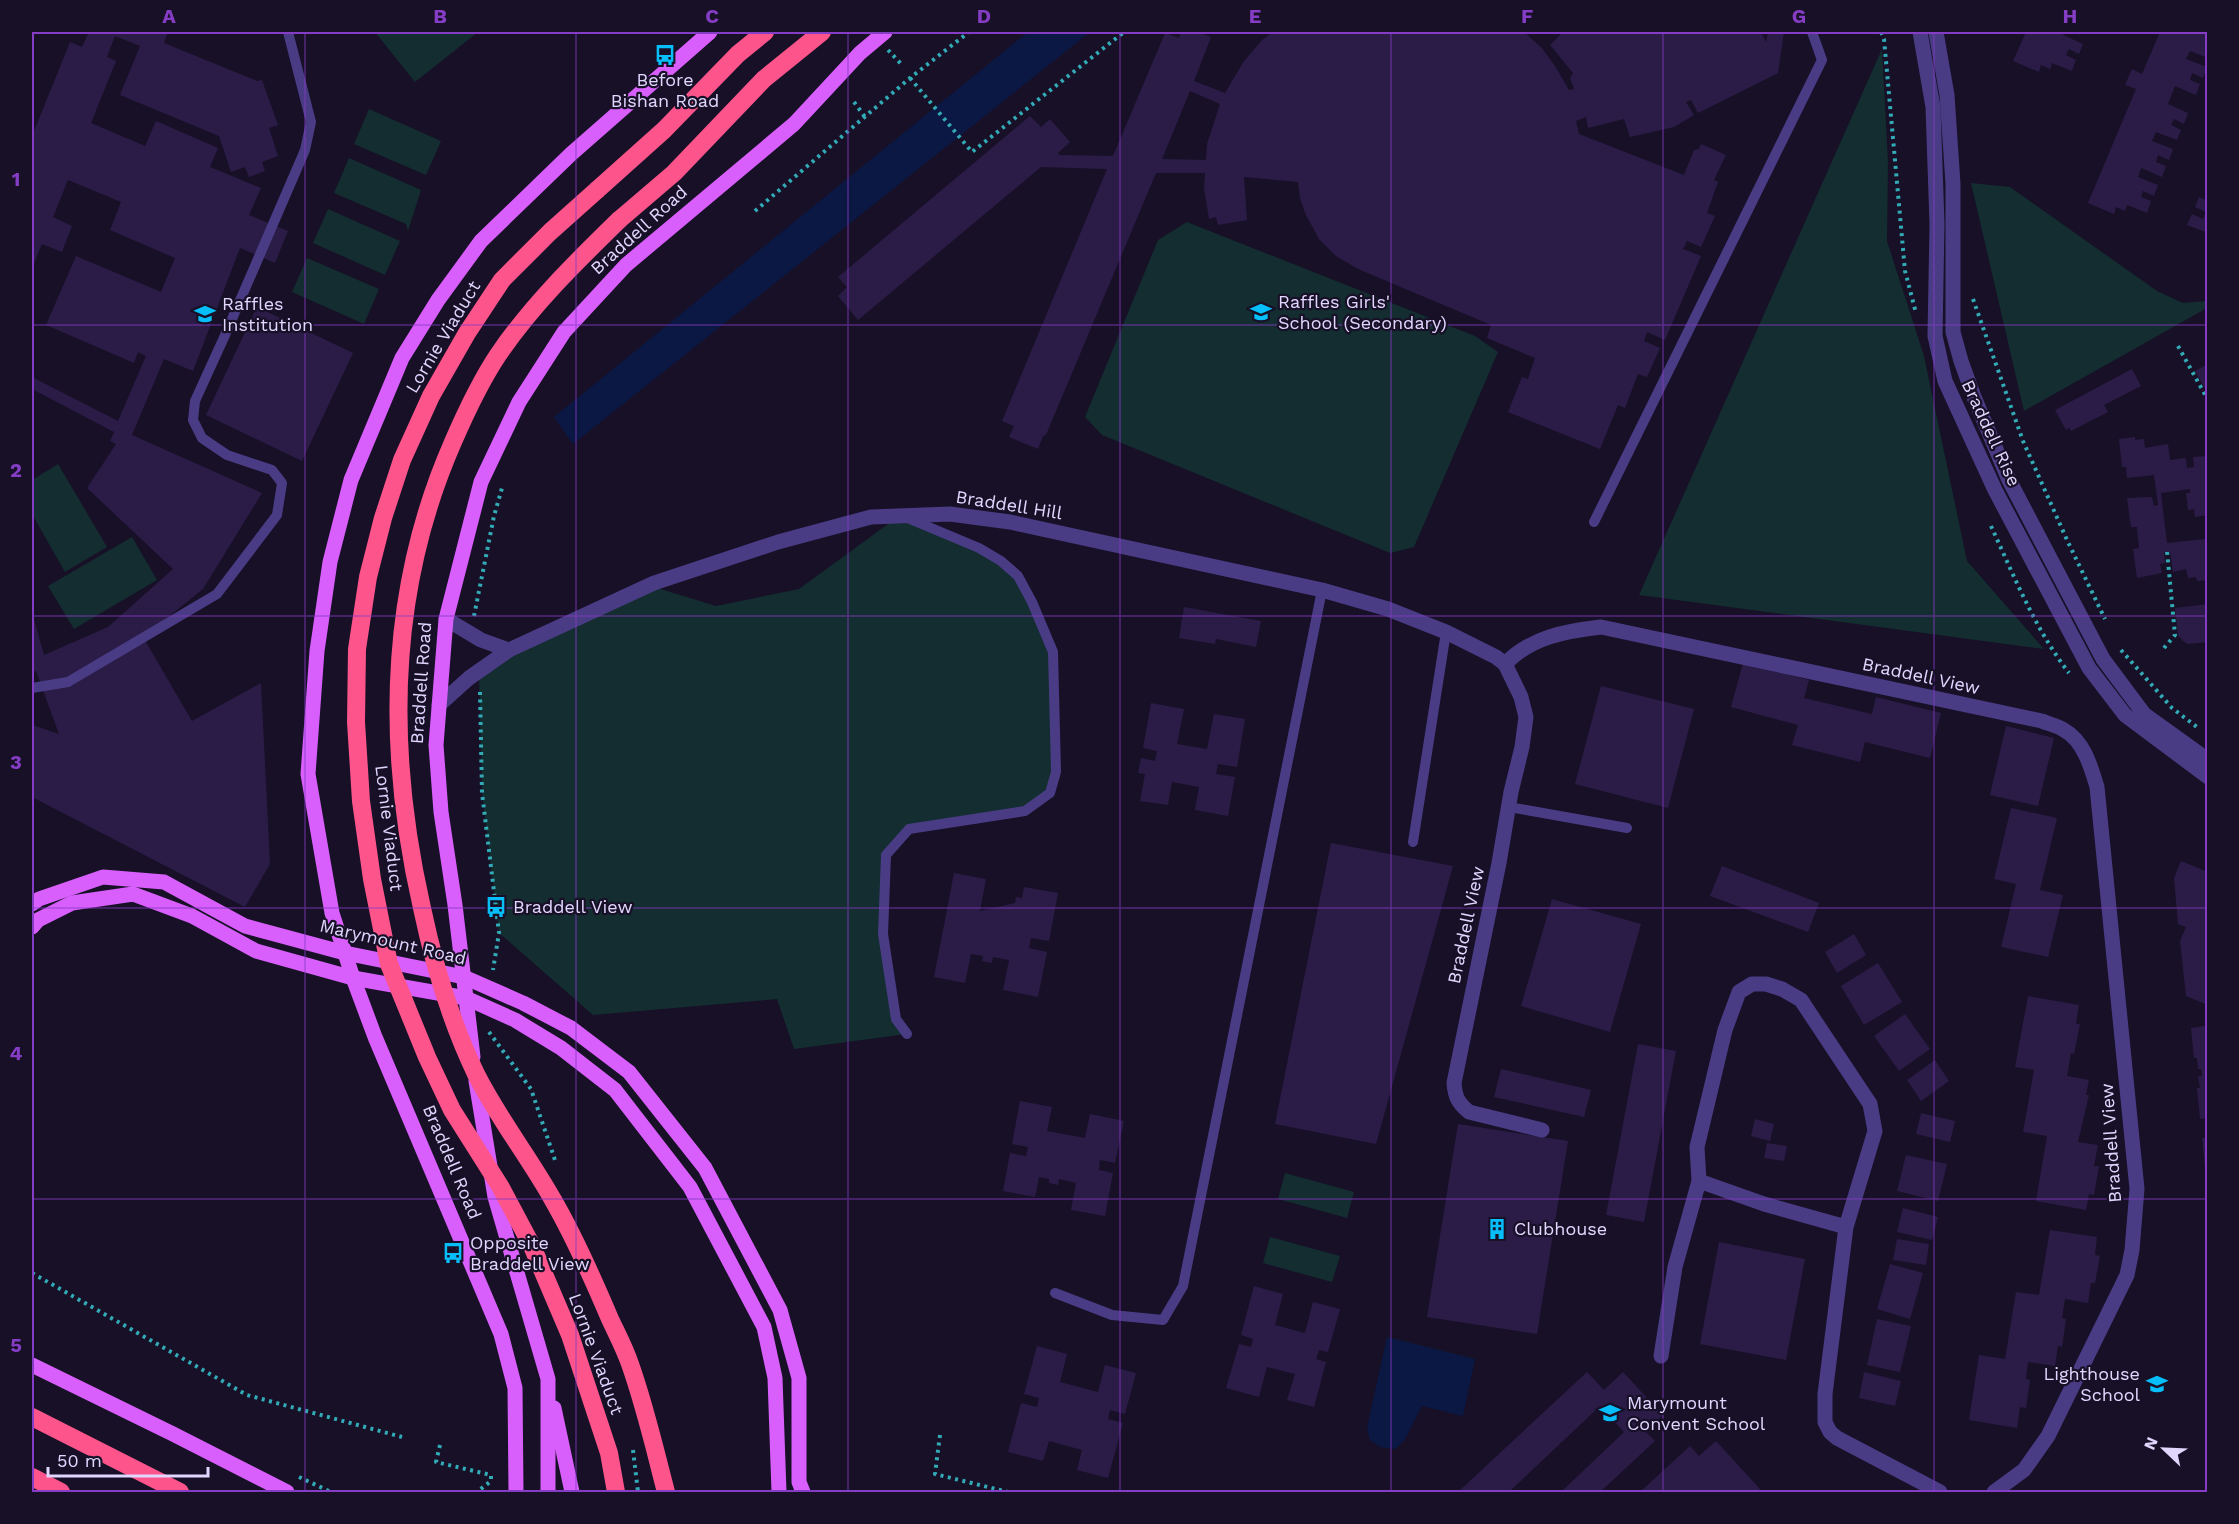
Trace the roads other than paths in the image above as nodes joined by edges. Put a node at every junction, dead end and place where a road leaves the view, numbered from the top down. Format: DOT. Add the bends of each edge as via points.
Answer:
graph roads {
  1 [pos="288,32"];
  2 [pos="710,32"];
  3 [pos="765,32"];
  4 [pos="822,32"];
  5 [pos="885,32"];
  6 [pos="1812,32"];
  7 [pos="1920,32"];
  8 [pos="1936,32"];
  9 [pos="619,220"];
  10 [pos="900,515"];
  11 [pos="1594,522"];
  12 [pos="1322,590"];
  13 [pos="446,619"];
  14 [pos="1446,632"];
  15 [pos="509,650"];
  16 [pos="1505,664"];
  17 [pos="32,688"];
  18 [pos="439,705"];
  19 [pos="2208,760"];
  20 [pos="2207,776"];
  21 [pos="1509,807"];
  22 [pos="1627,828"];
  23 [pos="1413,842"];
  24 [pos="32,904"];
  25 [pos="32,927"];
  26 [pos="345,953"];
  27 [pos="464,977"];
  28 [pos="353,978"];
  29 [pos="466,998"];
  30 [pos="907,1034"];
  31 [pos="1542,1130"];
  32 [pos="1699,1181"];
  33 [pos="1846,1227"];
  34 [pos="1055,1293"];
  35 [pos="1661,1356"];
  36 [pos="32,1365"];
  37 [pos="548,1379"];
  38 [pos="32,1417"];
  39 [pos="32,1477"];
  40 [pos="515,1489"];
  41 [pos="62,1492"];
  42 [pos="180,1492"];
  43 [pos="287,1492"];
  44 [pos="548,1492"];
  45 [pos="572,1492"];
  46 [pos="616,1492"];
  47 [pos="666,1492"];
  48 [pos="779,1492"];
  49 [pos="803,1492"];
  50 [pos="1940,1492"];
  51 [pos="1994,1492"];
  1 -- 17 [label="lane" via="311,122 305,150 195,401 193,420 202,438 227,455 272,470 282,483 277,515 217,594 68,682"];
  2 -- 26 [label="main road, Braddell Road" via="571,154 482,241 438,300 402,358 351,480 330,562 317,651 308,774 332,913"];
  3 -- 46 [label="highway, Lornie Viaduct, bridge" via="502,280 436,387 402,460 368,577 357,649 362,801 389,964 452,1110 505,1193 532,1246 570,1335 609,1452"];
  4 -- 9 [label="highway, Braddell Road" via="764,79 674,173"];
  5 -- 13 [label="main road, Braddell Road" via="860,53 794,124 626,265 564,332 519,402 481,482"];
  6 -- 11 [label="lane" via="1822,60"];
  7 -- 20 [label="street, Braddell Rise" via="1933,107 1935,336 1945,381 1995,490 2089,668 2124,716"];
  8 -- 19 [label="street, Braddell Rise" via="1947,94 1953,184 1953,332 1974,397 2009,480 2103,659 2144,714"];
  9 -- 47 [label="highway, Lornie Viaduct, bridge" via="559,279 498,356 465,414 438,475 411,572 399,654 397,722 402,796 413,869 430,945 457,1030 491,1102 552,1197 589,1268 630,1363"];
  10 -- 12 [label="street, Braddell Hill" via="950,514 1010,522"];
  10 -- 15 [label="street, Braddell Hill" via="871,517 803,534 654,583"];
  10 -- 30 [label="lane" via="979,548 1018,576 1053,652 1056,761 1050,793 1025,811 909,829 886,855 883,934 896,1018"];
  12 -- 14 [label="street, Braddell Hill" via="1388,609"];
  12 -- 34 [label="lane" via="1183,1286 1163,1320 1112,1315"];
  13 -- 15 [label="street" via="481,640"];
  13 -- 18 [label="main road, Braddell Road"];
  14 -- 16 [label="street, Braddell Hill"];
  14 -- 23 [label="lane"];
  15 -- 18 [label="street, Braddell Hill"];
  16 -- 21 [label="street, Braddell View" via="1526,717"];
  16 -- 51 [label="street, Braddell View" via="1525,647 1559,633 1601,627 2042,721 2064,729 2089,761 2097,787 2137,1189 2132,1250 2127,1275 2048,1436 2024,1470"];
  18 -- 27 [label="main road, Braddell Road" via="436,745 441,812"];
  21 -- 22 [label="lane"];
  21 -- 31 [label="street, Braddell View" via="1454,1094 1468,1112"];
  24 -- 26 [label="main road, Marymount Road" via="104,877 164,882 245,926"];
  25 -- 28 [label="main road" via="72,903 134,894 192,916 256,951"];
  26 -- 27 [label="main road, Marymount Road"];
  26 -- 28 [label="main road, Braddell Road"];
  27 -- 29 [label="main road, Braddell Road"];
  27 -- 49 [label="main road, Marymount Road" via="571,1028 629,1072 705,1168 780,1310 799,1378 799,1482"];
  28 -- 29 [label="main road"];
  28 -- 40 [label="main road, Braddell Road" via="501,1334 515,1388"];
  29 -- 37 [label="main road, Braddell Road" via="495,1197"];
  29 -- 48 [label="main road" via="515,1020 561,1048 615,1090 690,1187 764,1326 775,1378"];
  32 -- 33 [label="street"];
  32 -- 33 [label="street" via="1697,1147 1725,1030 1739,992 1752,984 1782,988 1801,1000 1869,1104 1875,1131"];
  32 -- 35 [label="street" via="1675,1267"];
  33 -- 50 [label="street" via="1825,1422 1837,1438"];
  36 -- 43 [label="main road"];
  37 -- 44 [label="main road, Braddell Road"];
  37 -- 45 [label="main road"];
  38 -- 42 [label="highway"];
  39 -- 41 [label="highway"];
}
